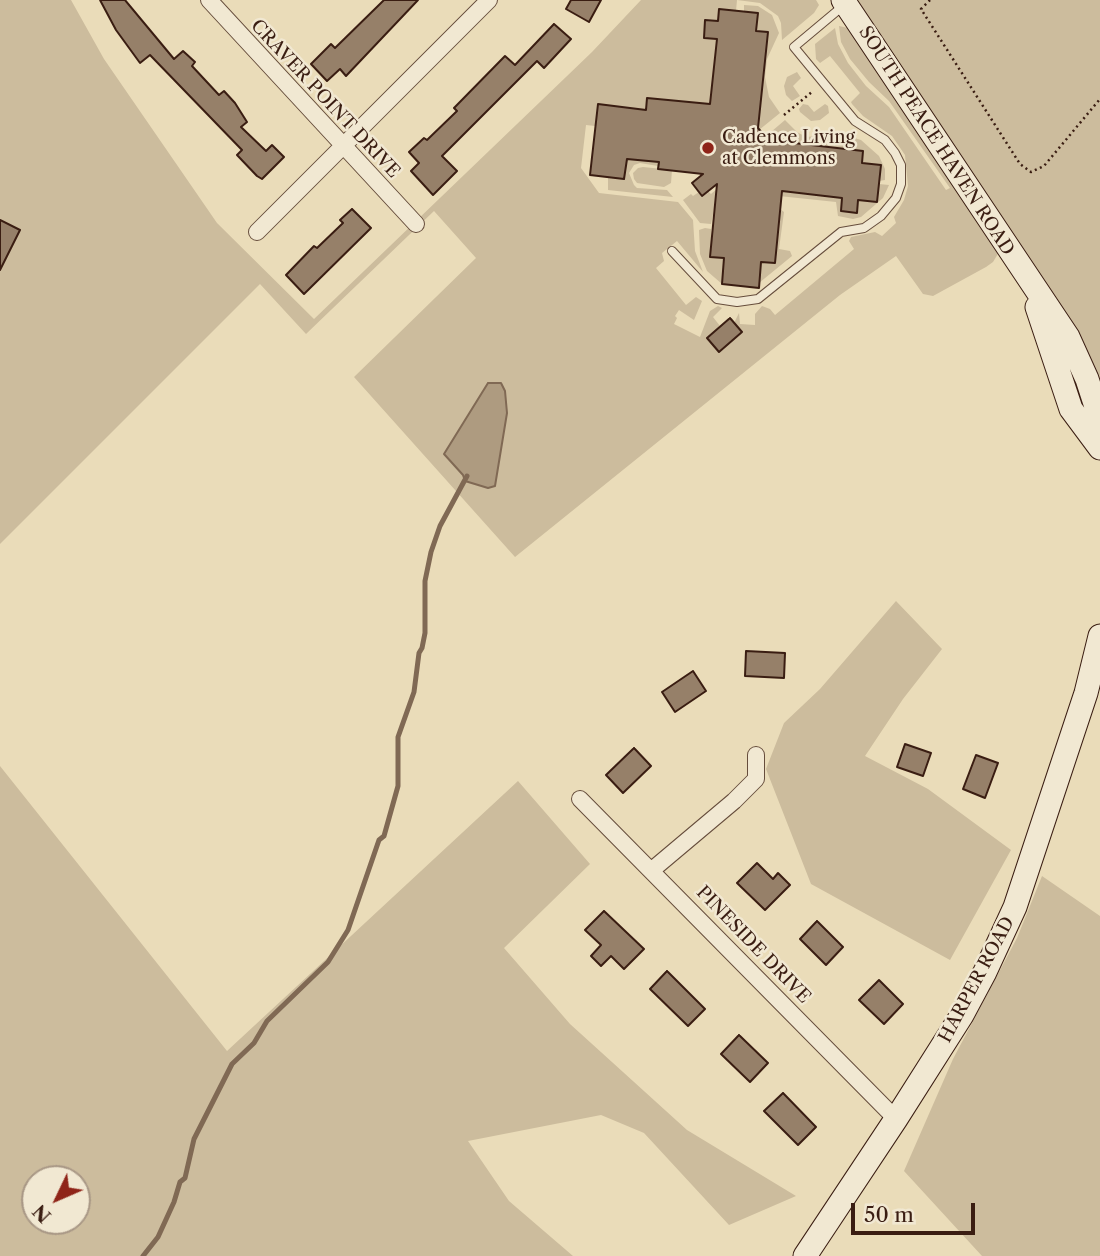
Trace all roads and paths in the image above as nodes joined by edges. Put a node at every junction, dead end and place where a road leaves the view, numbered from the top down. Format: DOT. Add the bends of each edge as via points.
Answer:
graph roads {
  1 [pos="209,0"];
  2 [pos="489,0"];
  3 [pos="930,0"];
  4 [pos="844,1"];
  5 [pos="813,91"];
  6 [pos="1100,99"];
  7 [pos="784,115"];
  8 [pos="343,146"];
  9 [pos="416,224"];
  10 [pos="257,232"];
  11 [pos="672,251"];
  12 [pos="1027,278"];
  13 [pos="1100,419"];
  14 [pos="1100,448"];
  15 [pos="1100,636"];
  16 [pos="756,755"];
  17 [pos="580,799"];
  18 [pos="652,870"];
  19 [pos="897,1119"];
  20 [pos="805,1256"];
  1 -- 8 [label="street, CRAVER POINT DRIVE"];
  2 -- 8 [label="street"];
  3 -- 6 [label="path" via="920,9 1020,164 1031,172 1044,166"];
  4 -- 11 [label="lane" via="794,47 855,121 895,153 901,165 896,198 881,216 864,228 841,232 758,299 717,299"];
  4 -- 12 [label="street, SOUTH PEACE HAVEN ROAD"];
  5 -- 7 [label="path"];
  8 -- 9 [label="street, CRAVER POINT DRIVE"];
  8 -- 10 [label="street"];
  12 -- 13 [label="street, SOUTH PEACE HAVEN ROAD" via="1074,349"];
  12 -- 14 [label="street" via="1071,410"];
  15 -- 19 [label="street, HARPER ROAD" via="1086,693 1015,907 962,1015"];
  16 -- 18 [label="street" via="756,779"];
  17 -- 18 [label="street, PINESIDE DRIVE"];
  18 -- 19 [label="street, PINESIDE DRIVE"];
  19 -- 20 [label="street, HARPER ROAD"];
}
